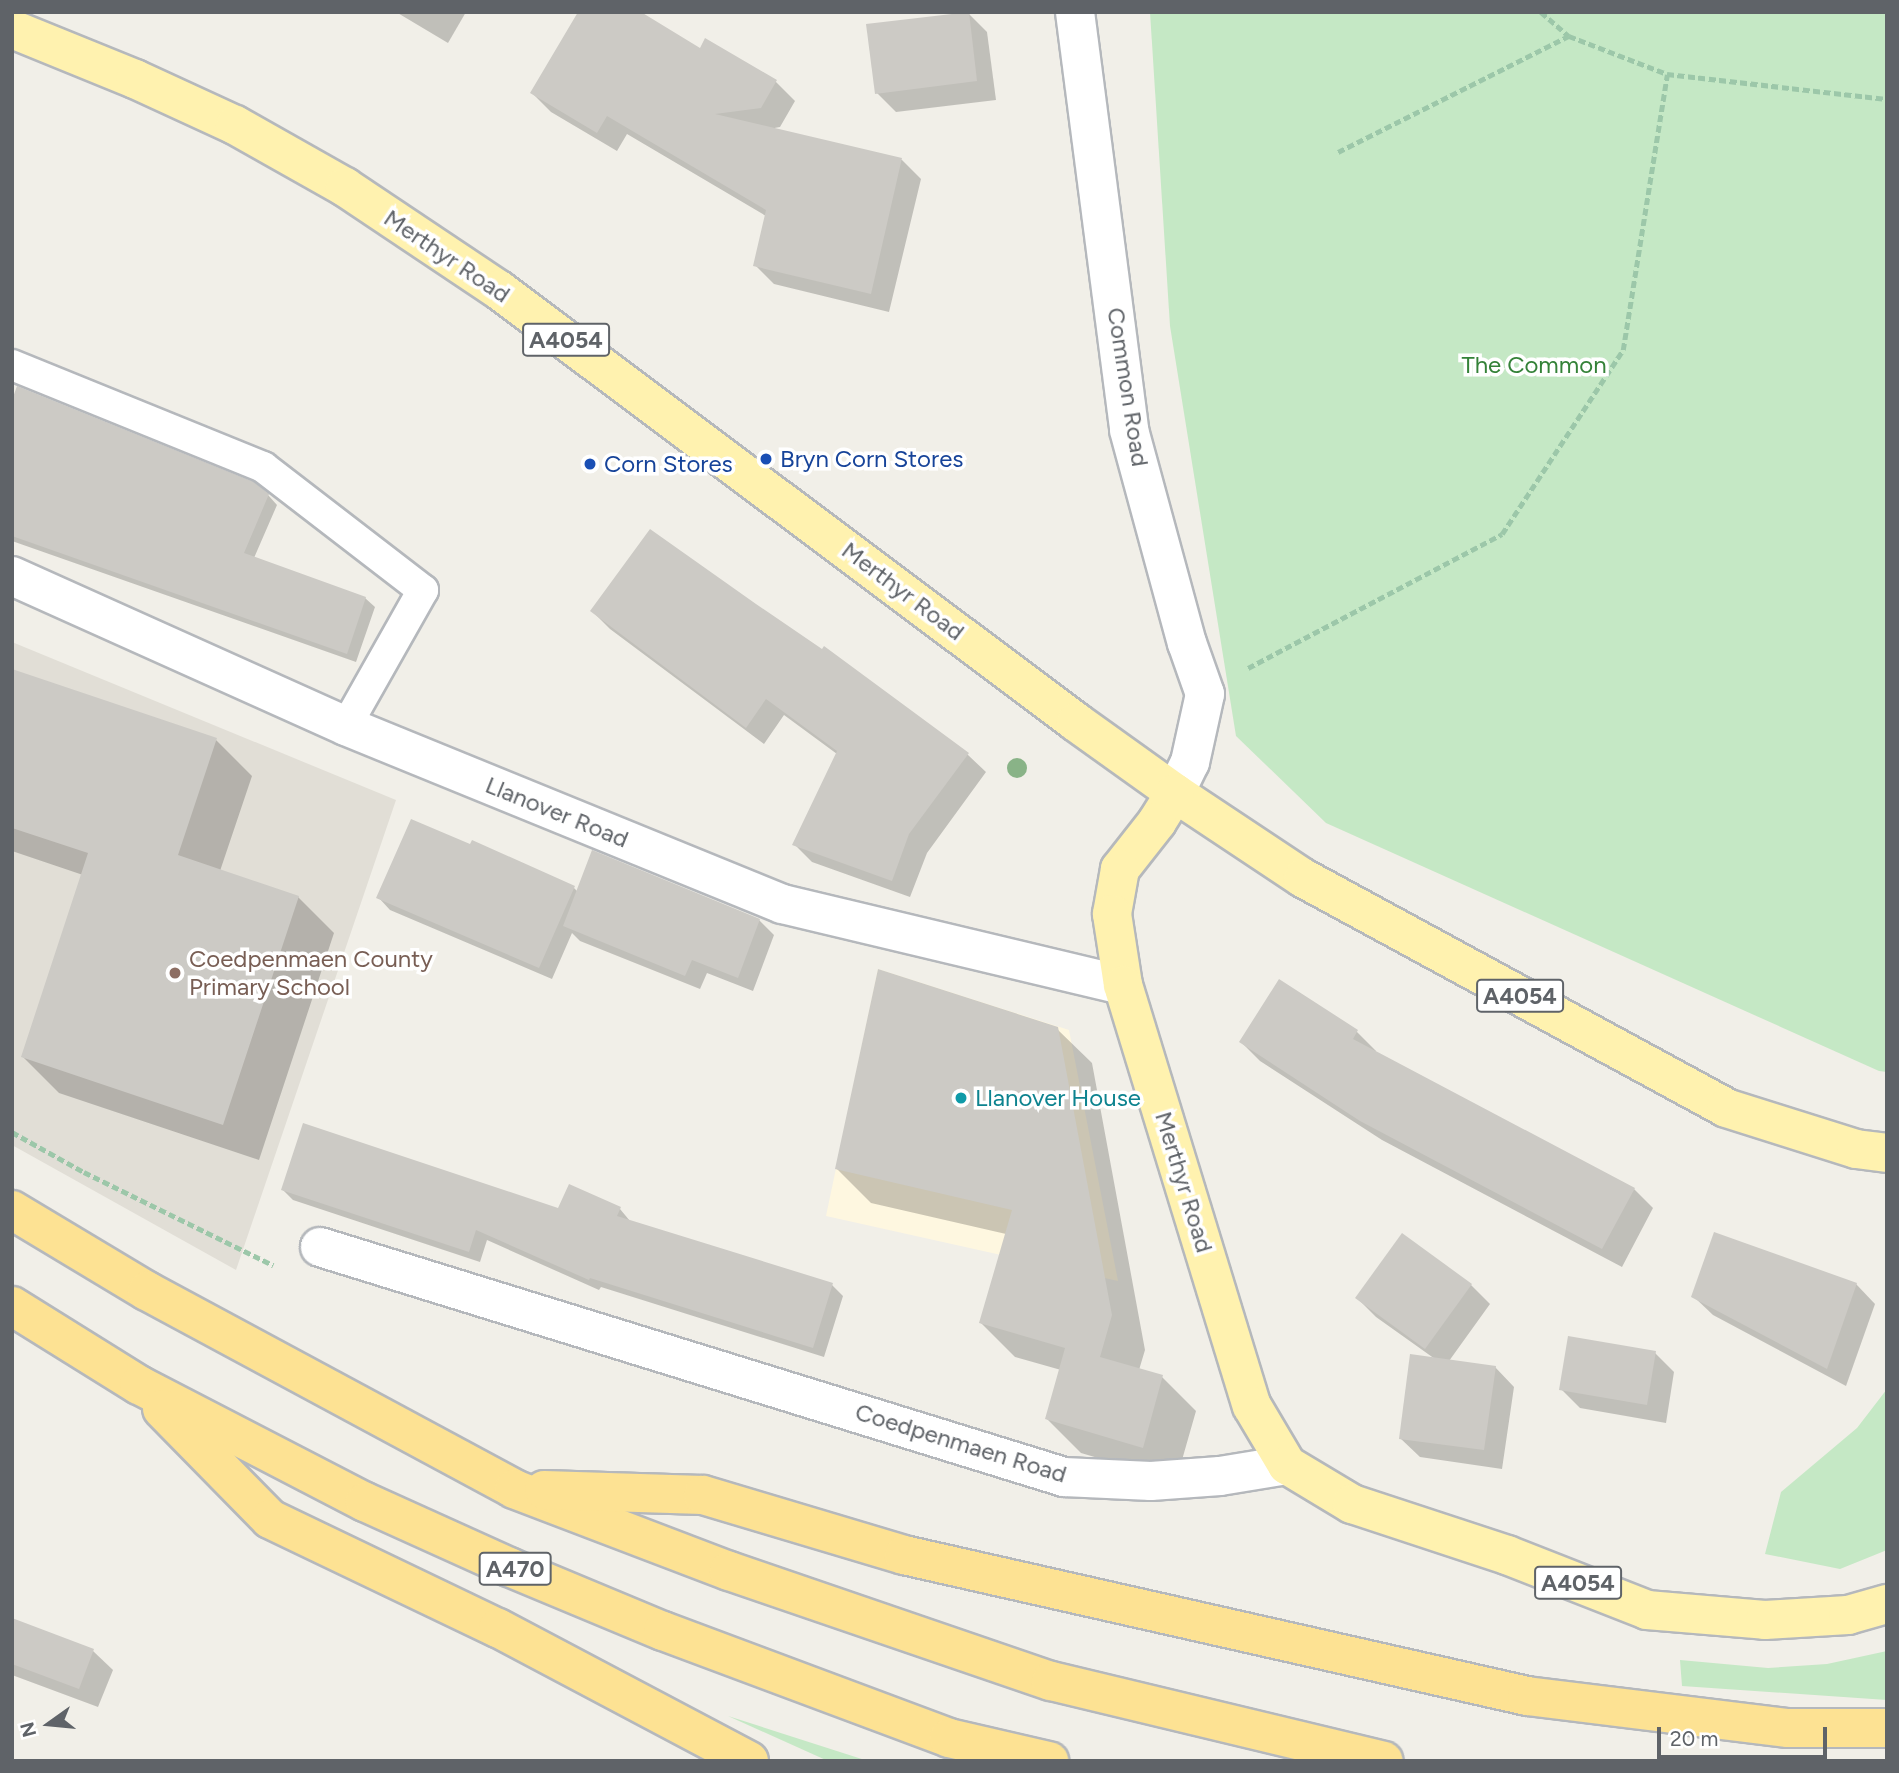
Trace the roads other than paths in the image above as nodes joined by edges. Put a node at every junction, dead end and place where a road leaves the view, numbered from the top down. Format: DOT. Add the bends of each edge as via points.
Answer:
graph roads {
  1 [pos="1075,12"];
  2 [pos="12,29"];
  3 [pos="12,366"];
  4 [pos="12,576"];
  5 [pos="345,726"];
  6 [pos="1175,793"];
  7 [pos="1123,985"];
  8 [pos="1887,1153"];
  9 [pos="12,1210"];
  10 [pos="320,1247"];
  11 [pos="12,1306"];
  12 [pos="139,1385"];
  13 [pos="1287,1465"];
  14 [pos="514,1489"];
  15 [pos="1887,1604"];
  16 [pos="1887,1728"];
  17 [pos="749,1761"];
  18 [pos="1049,1761"];
  19 [pos="1384,1761"];
  1 -- 6 [label="street, Common Road" via="1129,430 1186,643 1205,694 1190,762"];
  2 -- 6 [label="main road, Merthyr Road / A4054" via="235,125 345,187 499,290"];
  3 -- 5 [label="lane" via="263,467 423,590"];
  4 -- 5 [label="street, Llanover Road"];
  5 -- 7 [label="street, Llanover Road" via="782,904"];
  6 -- 7 [label="main road, Merthyr Road / A4054" via="1120,869 1112,914"];
  6 -- 8 [label="main road, A4054" via="1303,878 1726,1108 1856,1149"];
  7 -- 13 [label="main road, Merthyr Road / A4054" via="1252,1406"];
  9 -- 14 [label="highway" via="147,1291"];
  10 -- 13 [label="street, Coedpenmaen Road" via="1064,1477 1151,1481"];
  11 -- 12 [label="highway, A470"];
  12 -- 17 [label="highway" via="270,1519 498,1629"];
  12 -- 18 [label="highway, A470" via="365,1502 663,1632 949,1738"];
  13 -- 15 [label="main road, A4054" via="1352,1504 1507,1555 1647,1610 1765,1620 1848,1615"];
  14 -- 16 [label="highway" via="703,1495 904,1555 1527,1696 1788,1728"];
  14 -- 19 [label="highway" via="729,1571 1051,1681"];
}
